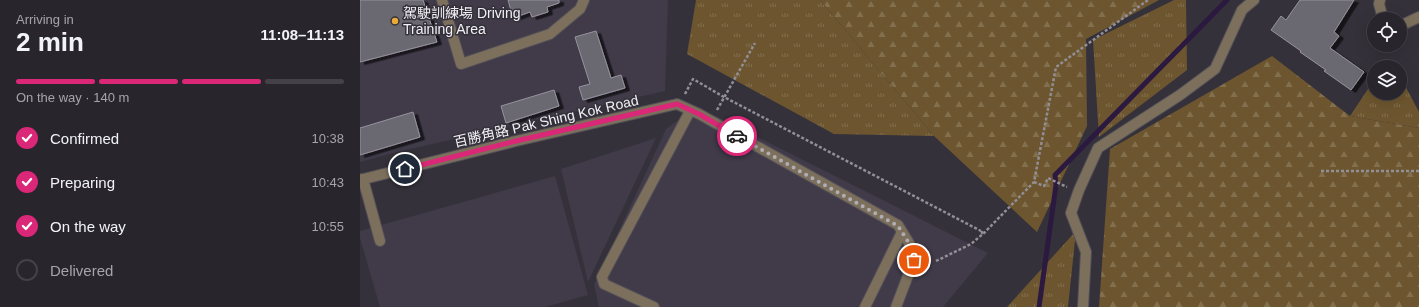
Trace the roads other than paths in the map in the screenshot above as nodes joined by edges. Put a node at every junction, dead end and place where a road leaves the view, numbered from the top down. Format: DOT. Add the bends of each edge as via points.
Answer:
graph roads {
  1 [pos="442,0"];
  2 [pos="584,0"];
  3 [pos="1254,0"];
  4 [pos="1380,0"];
  5 [pos="1381,12"];
  6 [pos="1419,17"];
  7 [pos="1407,23"];
  8 [pos="694,112"];
  9 [pos="361,180"];
  10 [pos="902,232"];
  11 [pos="380,241"];
  12 [pos="654,307"];
  13 [pos="865,307"];
  14 [pos="896,307"];
  15 [pos="1083,307"];
  1 -- 2 [label="street" via="461,64 550,34 580,9"];
  3 -- 15 [label="street" via="1242,10 1215,69 1098,148 1071,213 1086,252"];
  4 -- 5 [label="street"];
  6 -- 7 [label="street"];
  8 -- 9 [label="street, 百勝角路 Pak Shing Kok Road" via="677,104"];
  8 -- 10 [label="street" via="898,226"];
  8 -- 12 [label="street" via="602,277 604,284"];
  9 -- 11 [label="street"];
  10 -- 13 [label="street"];
  10 -- 14 [label="street" via="909,243 914,260"];
}
